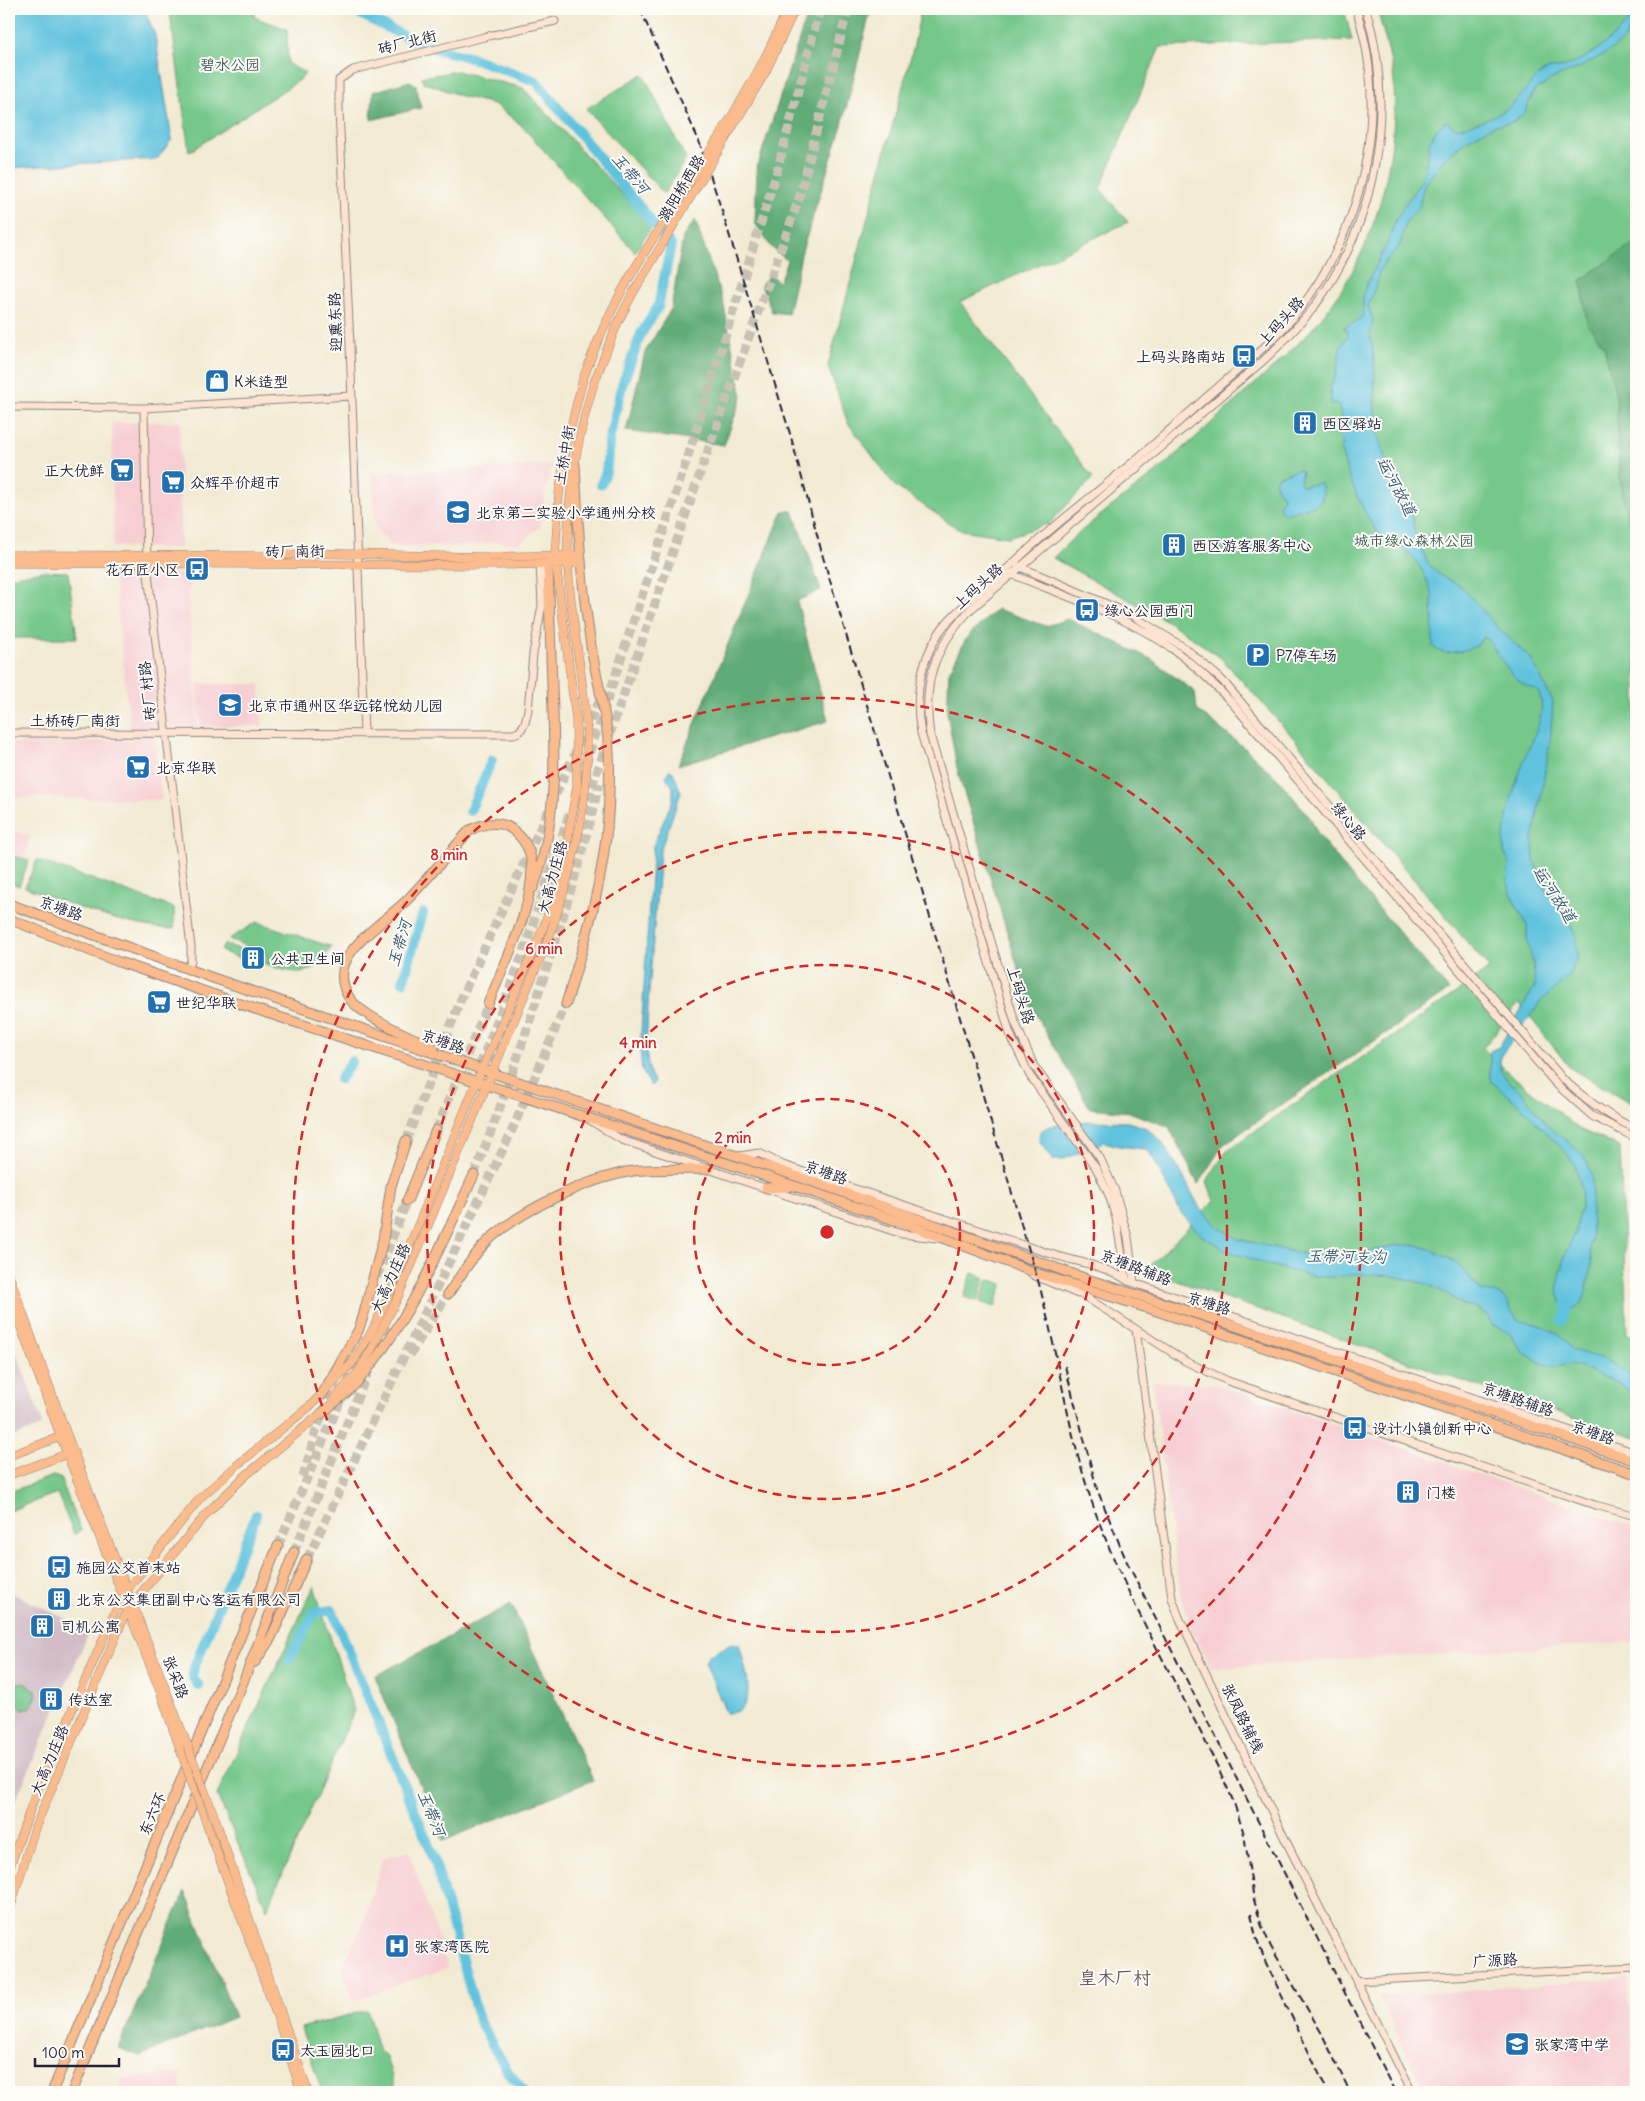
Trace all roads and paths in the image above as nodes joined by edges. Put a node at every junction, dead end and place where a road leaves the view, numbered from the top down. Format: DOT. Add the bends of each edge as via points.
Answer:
graph roads {
  1 [pos="787,9"];
  2 [pos="795,9"];
  3 [pos="1356,9"];
  4 [pos="1366,9"];
  5 [pos="555,21"];
  6 [pos="340,80"];
  7 [pos="1314,289"];
  8 [pos="1322,293"];
  9 [pos="1274,337"];
  10 [pos="1283,342"];
  11 [pos="594,383"];
  12 [pos="352,396"];
  13 [pos="9,407"];
  14 [pos="144,408"];
  15 [pos="575,465"];
  16 [pos="1040,539"];
  17 [pos="1046,546"];
  18 [pos="9,555"];
  19 [pos="357,555"];
  20 [pos="581,559"];
  21 [pos="568,560"];
  22 [pos="147,561"];
  23 [pos="550,562"];
  24 [pos="9,563"];
  25 [pos="1011,563"];
  26 [pos="357,564"];
  27 [pos="1021,567"];
  28 [pos="1004,570"];
  29 [pos="1012,574"];
  30 [pos="985,593"];
  31 [pos="9,734"];
  32 [pos="166,734"];
  33 [pos="364,734"];
  34 [pos="9,904"];
  35 [pos="524,911"];
  36 [pos="9,919"];
  37 [pos="989,935"];
  38 [pos="981,937"];
  39 [pos="188,969"];
  40 [pos="1006,993"];
  41 [pos="998,997"];
  42 [pos="488,1004"];
  43 [pos="566,1004"];
  44 [pos="459,1061"];
  45 [pos="482,1069"];
  46 [pos="492,1073"];
  47 [pos="477,1081"];
  48 [pos="487,1084"];
  49 [pos="582,1116"];
  50 [pos="1636,1129"];
  51 [pos="436,1130"];
  52 [pos="1636,1138"];
  53 [pos="406,1141"];
  54 [pos="738,1157"];
  55 [pos="709,1169"];
  56 [pos="474,1175"];
  57 [pos="795,1187"];
  58 [pos="766,1188"];
  59 [pos="407,1201"];
  60 [pos="948,1240"];
  61 [pos="1025,1269"];
  62 [pos="9,1275"];
  63 [pos="1126,1279"];
  64 [pos="1134,1283"];
  65 [pos="1070,1284"];
  66 [pos="448,1294"];
  67 [pos="9,1295"];
  68 [pos="1084,1296"];
  69 [pos="1136,1329"];
  70 [pos="322,1395"];
  71 [pos="321,1414"];
  72 [pos="64,1436"];
  73 [pos="70,1453"];
  74 [pos="1636,1453"];
  75 [pos="9,1456"];
  76 [pos="1636,1461"];
  77 [pos="1636,1474"];
  78 [pos="9,1475"];
  79 [pos="1636,1516"];
  80 [pos="278,1546"];
  81 [pos="294,1552"];
  82 [pos="307,1559"];
  83 [pos="127,1589"];
  84 [pos="122,1596"];
  85 [pos="130,1606"];
  86 [pos="102,1639"];
  87 [pos="114,1642"];
  88 [pos="246,1675"];
  89 [pos="9,1869"];
  90 [pos="9,1912"];
  91 [pos="1636,1967"];
  92 [pos="1356,1981"];
  93 [pos="60,2073"];
  94 [pos="46,2092"];
  95 [pos="52,2092"];
  96 [pos="72,2092"];
  97 [pos="301,2092"];
  98 [pos="308,2092"];
  99 [pos="1412,2092"];
  1 -- 23 [label="main road, 潞阳桥西路, bridge" via="758,70 623,289 598,340 583,379 569,434"];
  2 -- 11 [label="main road, 潞阳桥西路, bridge" via="765,73 633,292"];
  3 -- 7 [label="street, 上码头路" via="1367,58 1371,97 1368,150 1347,225"];
  4 -- 8 [label="street, 上码头路" via="1381,96 1379,137 1373,174 1356,230"];
  5 -- 6 [label="street, 砖厂北街" via="353,70"];
  6 -- 12 [label="street, 迎熏东路"];
  7 -- 8 [label="street"];
  7 -- 9 [label="street, 上码头路"];
  8 -- 10 [label="street, 上码头路"];
  9 -- 10 [label="street" via="1280,337"];
  9 -- 16 [label="street, 上码头路" via="1128,467"];
  10 -- 17 [label="street, 上码头路"];
  11 -- 15 [label="main road, 土桥中街"];
  12 -- 14 [label="street"];
  12 -- 19 [label="street, 迎熏东路"];
  13 -- 14 [label="street"];
  14 -- 22 [label="street, 砖厂村路"];
  15 -- 20 [label="highway"];
  15 -- 21 [label="main road, 土桥中街"];
  16 -- 17 [label="street"];
  16 -- 25 [label="street, 上码头路"];
  17 -- 27 [label="street, 上码头路"];
  18 -- 22 [label="main road, 砖厂南街"];
  19 -- 22 [label="main road, 砖厂南街"];
  19 -- 23 [label="main road, 砖厂南街"];
  19 -- 26 [label="street, 迎熏东路"];
  20 -- 21 [label="main road, 砖厂南街"];
  20 -- 43 [label="highway" via="590,639 606,726 609,794 594,900"];
  21 -- 23 [label="main road, 砖厂南街"];
  21 -- 46 [label="main road, 大高力庄路" via="586,731 585,796 578,834 549,937"];
  22 -- 24 [label="main road, 砖厂南街"];
  22 -- 26 [label="main road, 砖厂南街"];
  22 -- 32 [label="street, 砖厂村路"];
  23 -- 26 [label="main road, 砖厂南街"];
  23 -- 33 [label="street, 土桥砖厂南街" via="533,654 528,710 520,731 514,734"];
  23 -- 35 [label="highway" via="554,726 552,812 537,878"];
  23 -- 45 [label="main road, 大高力庄路" via="576,718 576,786 563,864 552,904"];
  25 -- 27 [label="street, 绿心路"];
  25 -- 28 [label="street, 上码头路"];
  26 -- 33 [label="street, 迎熏东路"];
  27 -- 29 [label="street, 上码头路"];
  27 -- 50 [label="street, 绿心路" via="1130,614 1185,648 1216,674 1562,1078 1596,1107"];
  28 -- 29 [label="street, 绿心路"];
  28 -- 30 [label="street, 上码头路"];
  29 -- 30 [label="street, 上码头路"];
  29 -- 52 [label="street, 绿心路" via="1130,625 1174,650 1194,666 1234,704 1556,1084 1592,1116"];
  30 -- 37 [label="street, 上码头路" via="942,645 933,664 927,690 927,714 930,735"];
  30 -- 38 [label="street, 上码头路" via="952,617 933,643 921,675 918,702 923,742"];
  31 -- 32 [label="street, 土桥砖厂南街"];
  32 -- 33 [label="street, 土桥砖厂南街"];
  32 -- 39 [label="street, 砖厂村路" via="191,947"];
  34 -- 39 [label="highway, 京塘路"];
  35 -- 42 [label="highway"];
  35 -- 44 [label="highway" via="532,869 529,851 511,829 489,823 479,825 470,830 408,898 358,944 343,967 344,988 365,1013"];
  36 -- 47 [label="highway, 京塘路" via="137,968"];
  37 -- 38 [label="street"];
  37 -- 40 [label="street, 上码头路"];
  38 -- 41 [label="street, 上码头路"];
  39 -- 44 [label="highway, 京塘路"];
  40 -- 41 [label="street" via="1000,993"];
  40 -- 64 [label="street, 上码头路" via="1034,1066 1100,1158 1115,1191 1128,1237"];
  41 -- 63 [label="street, 上码头路" via="1010,1034 1030,1076 1079,1141 1100,1177 1116,1218"];
  44 -- 45 [label="highway, 京塘路"];
  45 -- 46 [label="highway, 京塘路"];
  45 -- 47 [label="main road, 大高力庄路"];
  46 -- 48 [label="main road, 大高力庄路"];
  46 -- 54 [label="highway, 京塘路"];
  47 -- 48 [label="highway, 京塘路"];
  47 -- 70 [label="main road, 大高力庄路" via="370,1335 352,1363"];
  48 -- 49 [label="highway, 京塘路"];
  48 -- 71 [label="main road, 大高力庄路" via="398,1297 374,1345 358,1372"];
  49 -- 55 [label="street" via="622,1140"];
  49 -- 57 [label="highway, 京塘路"];
  51 -- 59 [label="highway"];
  53 -- 70 [label="highway" via="391,1186 383,1240 363,1317"];
  54 -- 63 [label="street, 京塘路辅路" via="759,1153 783,1165"];
  54 -- 76 [label="highway, 京塘路" via="1136,1295"];
  55 -- 58 [label="street"];
  55 -- 66 [label="highway" via="634,1171 588,1183 547,1202 517,1217 491,1238 473,1257"];
  56 -- 71 [label="highway" via="417,1297 388,1344 357,1383"];
  57 -- 58 [label="highway"];
  57 -- 60 [label="highway, 京塘路"];
  58 -- 60 [label="street" via="902,1234"];
  60 -- 61 [label="highway, 京塘路"];
  61 -- 65 [label="highway, 京塘路"];
  61 -- 68 [label="street" via="1045,1281"];
  62 -- 72 [label="main road, 张采路"];
  63 -- 64 [label="street, 京塘路辅路"];
  64 -- 74 [label="street, 京塘路辅路"];
  65 -- 68 [label="street"];
  65 -- 77 [label="highway, 京塘路"];
  67 -- 72 [label="main road, 张采路"];
  68 -- 69 [label="street"];
  69 -- 79 [label="street" via="1187,1362 1228,1381"];
  69 -- 92 [label="street, 张凤路辅线" via="1172,1598 1284,1837"];
  70 -- 83 [label="main road, 大高力庄路" via="200,1498"];
  71 -- 85 [label="main road, 大高力庄路" via="244,1477 209,1511"];
  72 -- 73 [label="main road, 张采路"];
  72 -- 75 [label="main road"];
  73 -- 78 [label="main road"];
  73 -- 83 [label="main road, 张采路"];
  73 -- 84 [label="main road, 张采路"];
  80 -- 93 [label="highway, 东六环"];
  81 -- 88 [label="highway"];
  82 -- 88 [label="highway" via="271,1638"];
  83 -- 84 [label="main road, 大高力庄路"];
  83 -- 85 [label="main road, 张采路"];
  84 -- 85 [label="main road, 张采路"];
  84 -- 86 [label="main road, 大高力庄路"];
  85 -- 87 [label="main road, 大高力庄路"];
  85 -- 97 [label="main road, 张采路, bridge"];
  85 -- 98 [label="main road, 张采路, bridge" via="216,1821"];
  86 -- 87 [label="main road" via="112,1637"];
  86 -- 89 [label="main road, 大高力庄路" via="36,1792"];
  87 -- 90 [label="main road, 大高力庄路" via="36,1828"];
  88 -- 96 [label="highway"];
  91 -- 92 [label="street, 广源路"];
  92 -- 99 [label="street, 张凤路辅线"];
  93 -- 94 [label="highway"];
  93 -- 95 [label="highway, 东六环"];
}
